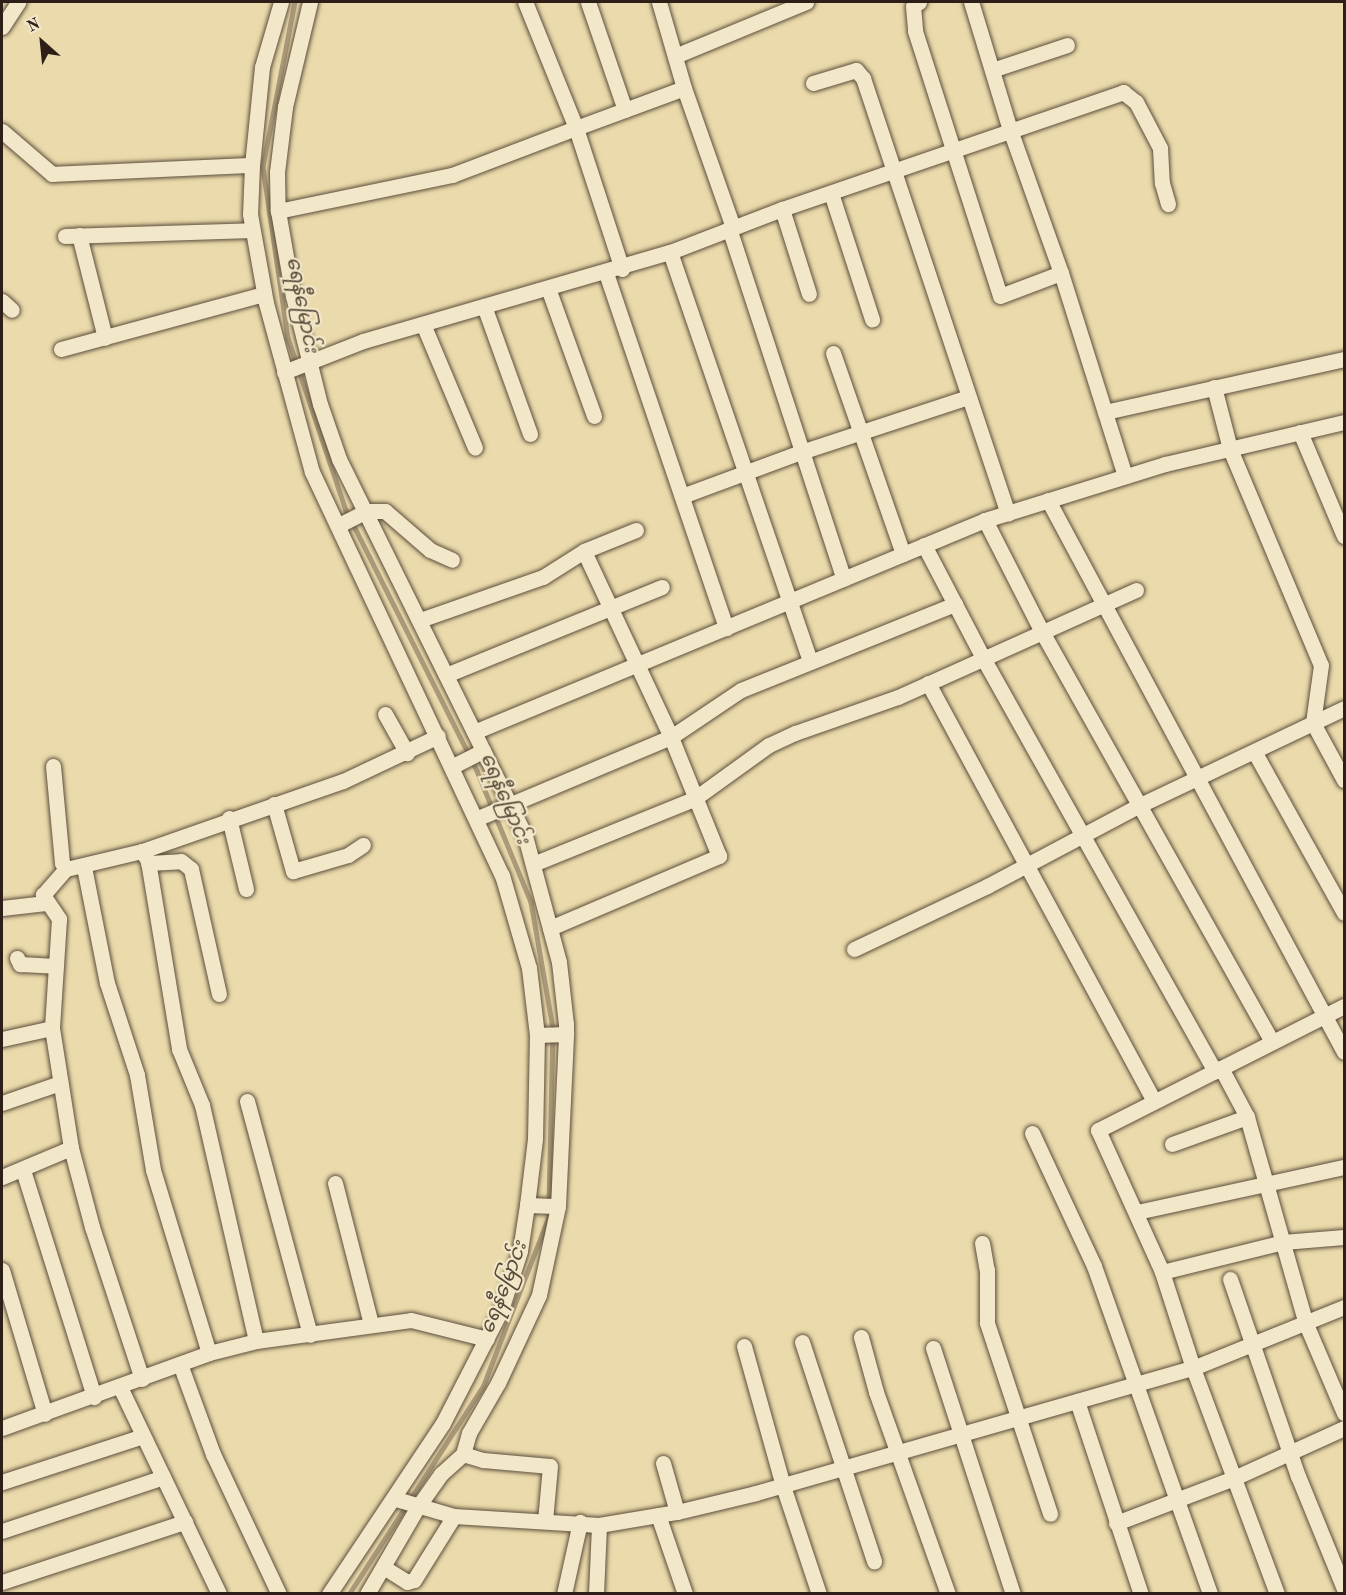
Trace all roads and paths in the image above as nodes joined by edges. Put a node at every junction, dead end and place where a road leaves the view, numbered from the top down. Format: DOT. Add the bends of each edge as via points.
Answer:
graph roads {
  1 [pos="18,2"];
  2 [pos="281,2"];
  3 [pos="310,2"];
  4 [pos="525,2"];
  5 [pos="588,2"];
  6 [pos="659,2"];
  7 [pos="806,2"];
  8 [pos="919,2"];
  9 [pos="971,2"];
  10 [pos="2,27"];
  11 [pos="1067,45"];
  12 [pos="675,56"];
  13 [pos="992,70"];
  14 [pos="813,83"];
  15 [pos="684,88"];
  16 [pos="625,110"];
  17 [pos="576,128"];
  18 [pos="1010,130"];
  19 [pos="2,131"];
  20 [pos="952,150"];
  21 [pos="252,165"];
  22 [pos="892,171"];
  23 [pos="831,193"];
  24 [pos="1168,204"];
  25 [pos="782,209"];
  26 [pos="278,211"];
  27 [pos="731,227"];
  28 [pos="252,230"];
  29 [pos="670,252"];
  30 [pos="614,271"];
  31 [pos="1061,273"];
  32 [pos="548,288"];
  33 [pos="264,294"];
  34 [pos="809,294"];
  35 [pos="484,306"];
  36 [pos="872,319"];
  37 [pos="423,324"];
  38 [pos="105,338"];
  39 [pos="61,349"];
  40 [pos="833,353"];
  41 [pos="1344,359"];
  42 [pos="308,362"];
  43 [pos="287,371"];
  44 [pos="1214,387"];
  45 [pos="968,397"];
  46 [pos="1105,412"];
  47 [pos="594,416"];
  48 [pos="1344,422"];
  49 [pos="1300,432"];
  50 [pos="530,434"];
  51 [pos="862,435"];
  52 [pos="475,448"];
  53 [pos="1230,449"];
  54 [pos="801,452"];
  55 [pos="745,471"];
  56 [pos="1125,476"];
  57 [pos="682,496"];
  58 [pos="1048,500"];
  59 [pos="364,512"];
  60 [pos="1008,513"];
  61 [pos="985,520"];
  62 [pos="339,525"];
  63 [pos="636,530"];
  64 [pos="1344,536"];
  65 [pos="924,545"];
  66 [pos="584,551"];
  67 [pos="903,554"];
  68 [pos="452,560"];
  69 [pos="844,579"];
  70 [pos="662,587"];
  71 [pos="1136,590"];
  72 [pos="790,601"];
  73 [pos="955,604"];
  74 [pos="1101,604"];
  75 [pos="611,608"];
  76 [pos="420,620"];
  77 [pos="726,628"];
  78 [pos="1041,630"];
  79 [pos="983,658"];
  80 [pos="810,661"];
  81 [pos="637,664"];
  82 [pos="446,675"];
  83 [pos="928,683"];
  84 [pos="1344,708"];
  85 [pos="385,714"];
  86 [pos="1313,723"];
  87 [pos="474,732"];
  88 [pos="670,737"];
  89 [pos="441,742"];
  90 [pos="482,752"];
  91 [pos="407,753"];
  92 [pos="1254,753"];
  93 [pos="455,765"];
  94 [pos="53,766"];
  95 [pos="1196,779"];
  96 [pos="1344,780"];
  97 [pos="694,799"];
  98 [pos="506,803"];
  99 [pos="1138,806"];
  100 [pos="275,809"];
  101 [pos="481,816"];
  102 [pos="230,822"];
  103 [pos="1082,836"];
  104 [pos="363,845"];
  105 [pos="145,858"];
  106 [pos="533,864"];
  107 [pos="1025,866"];
  108 [pos="66,869"];
  109 [pos="85,869"];
  110 [pos="246,889"];
  111 [pos="51,905"];
  112 [pos="2,908"];
  113 [pos="1344,913"];
  114 [pos="550,928"];
  115 [pos="854,949"];
  116 [pos="17,958"];
  117 [pos="56,966"];
  118 [pos="219,994"];
  119 [pos="1344,1006"];
  120 [pos="1327,1015"];
  121 [pos="52,1028"];
  122 [pos="539,1034"];
  123 [pos="565,1034"];
  124 [pos="2,1039"];
  125 [pos="1272,1042"];
  126 [pos="1344,1052"];
  127 [pos="1218,1070"];
  128 [pos="60,1083"];
  129 [pos="247,1101"];
  130 [pos="1154,1101"];
  131 [pos="2,1103"];
  132 [pos="1247,1117"];
  133 [pos="1032,1134"];
  134 [pos="1172,1144"];
  135 [pos="71,1148"];
  136 [pos="1344,1167"];
  137 [pos="23,1170"];
  138 [pos="2,1177"];
  139 [pos="1266,1182"];
  140 [pos="335,1183"];
  141 [pos="529,1206"];
  142 [pos="555,1206"];
  143 [pos="1137,1212"];
  144 [pos="1344,1237"];
  145 [pos="982,1243"];
  146 [pos="1284,1248"];
  147 [pos="2,1270"];
  148 [pos="1162,1272"];
  149 [pos="1230,1279"];
  150 [pos="1344,1307"];
  151 [pos="371,1324"];
  152 [pos="1306,1324"];
  153 [pos="310,1335"];
  154 [pos="861,1337"];
  155 [pos="488,1339"];
  156 [pos="256,1341"];
  157 [pos="802,1342"];
  158 [pos="1251,1345"];
  159 [pos="744,1346"];
  160 [pos="933,1348"];
  161 [pos="209,1353"];
  162 [pos="180,1364"];
  163 [pos="1193,1368"];
  164 [pos="142,1379"];
  165 [pos="1135,1384"];
  166 [pos="120,1387"];
  167 [pos="94,1397"];
  168 [pos="1077,1401"];
  169 [pos="1344,1413"];
  170 [pos="45,1414"];
  171 [pos="1017,1418"];
  172 [pos="2,1428"];
  173 [pos="1344,1428"];
  174 [pos="961,1435"];
  175 [pos="143,1436"];
  176 [pos="900,1452"];
  177 [pos="463,1454"];
  178 [pos="1290,1454"];
  179 [pos="663,1463"];
  180 [pos="841,1469"];
  181 [pos="163,1477"];
  182 [pos="1234,1478"];
  183 [pos="2,1482"];
  184 [pos="783,1486"];
  185 [pos="1177,1501"];
  186 [pos="407,1503"];
  187 [pos="677,1512"];
  188 [pos="1050,1514"];
  189 [pos="658,1515"];
  190 [pos="454,1516"];
  191 [pos="545,1521"];
  192 [pos="185,1522"];
  193 [pos="580,1522"];
  194 [pos="608,1523"];
  195 [pos="1116,1523"];
  196 [pos="2,1531"];
  197 [pos="874,1561"];
  198 [pos="385,1568"];
  199 [pos="2,1582"];
  200 [pos="1344,1590"];
  201 [pos="219,1593"];
  202 [pos="279,1593"];
  203 [pos="329,1593"];
  204 [pos="367,1593"];
  205 [pos="564,1593"];
  206 [pos="596,1593"];
  207 [pos="685,1593"];
  208 [pos="819,1593"];
  209 [pos="948,1593"];
  210 [pos="1013,1593"];
  211 [pos="1141,1593"];
  212 [pos="1210,1593"];
  213 [pos="1277,1593"];
  1 -- 10 [label="street"];
  2 -- 21 [label="street" via="262,67"];
  3 -- 26 [label="street" via="285,107 277,172"];
  4 -- 17 [label="street"];
  5 -- 16 [label="street"];
  6 -- 12 [label="street"];
  7 -- 12 [label="street"];
  8 -- 20 [label="street" via="913,6 912,18"];
  9 -- 13 [label="street"];
  11 -- 13 [label="street"];
  12 -- 15 [label="street"];
  13 -- 18 [label="street"];
  14 -- 22 [label="street" via="859,72"];
  15 -- 16 [label="street"];
  15 -- 27 [label="street"];
  16 -- 17 [label="street"];
  17 -- 26 [label="street" via="452,175"];
  17 -- 30 [label="street"];
  18 -- 20 [label="street"];
  18 -- 24 [label="street" via="1123,92 1131,96 1160,148"];
  18 -- 31 [label="street"];
  19 -- 21 [label="street" via="52,174"];
  20 -- 22 [label="street"];
  20 -- 31 [label="street" via="1000,296"];
  21 -- 28 [label="street"];
  22 -- 23 [label="street"];
  22 -- 45 [label="street"];
  23 -- 25 [label="street"];
  23 -- 36 [label="street"];
  25 -- 27 [label="street"];
  25 -- 34 [label="street"];
  26 -- 42 [label="street"];
  27 -- 29 [label="street"];
  27 -- 54 [label="street"];
  28 -- 33 [label="street"];
  28 -- 38 [label="street" via="72,235"];
  29 -- 30 [label="street"];
  29 -- 55 [label="street"];
  30 -- 32 [label="street"];
  30 -- 57 [label="street"];
  31 -- 46 [label="street"];
  32 -- 35 [label="street"];
  32 -- 47 [label="street"];
  33 -- 38 [label="street"];
  33 -- 43 [label="street"];
  35 -- 37 [label="street"];
  35 -- 50 [label="street"];
  37 -- 42 [label="street"];
  37 -- 52 [label="street"];
  38 -- 39 [label="street"];
  40 -- 51 [label="street"];
  41 -- 44 [label="street"];
  42 -- 43 [label="street"];
  42 -- 59 [label="street" via="333,444"];
  43 -- 89 [label="street" via="312,472"];
  44 -- 46 [label="street"];
  44 -- 53 [label="street"];
  45 -- 51 [label="street"];
  45 -- 60 [label="street"];
  46 -- 56 [label="street"];
  48 -- 49 [label="street"];
  49 -- 53 [label="street"];
  49 -- 64 [label="street"];
  51 -- 54 [label="street"];
  51 -- 67 [label="street"];
  53 -- 56 [label="street"];
  53 -- 86 [label="street" via="1321,665"];
  54 -- 55 [label="street"];
  54 -- 69 [label="street"];
  55 -- 57 [label="street"];
  55 -- 72 [label="street"];
  56 -- 58 [label="street"];
  57 -- 77 [label="street"];
  58 -- 60 [label="street"];
  58 -- 74 [label="street"];
  59 -- 62 [label="street"];
  59 -- 68 [label="street" via="385,510 430,550"];
  59 -- 76 [label="street"];
  60 -- 61 [label="street"];
  61 -- 65 [label="street"];
  61 -- 78 [label="street"];
  63 -- 66 [label="street"];
  65 -- 67 [label="street"];
  65 -- 73 [label="street"];
  66 -- 75 [label="street"];
  66 -- 76 [label="street" via="543,577"];
  67 -- 69 [label="street"];
  69 -- 72 [label="street"];
  70 -- 75 [label="street"];
  71 -- 74 [label="street"];
  72 -- 77 [label="street"];
  72 -- 80 [label="street"];
  73 -- 79 [label="street"];
  73 -- 80 [label="street"];
  74 -- 78 [label="street"];
  74 -- 95 [label="street"];
  75 -- 81 [label="street"];
  75 -- 82 [label="street"];
  76 -- 82 [label="street"];
  77 -- 81 [label="street"];
  78 -- 79 [label="street"];
  78 -- 99 [label="street"];
  79 -- 83 [label="street"];
  79 -- 103 [label="street"];
  80 -- 88 [label="street" via="741,690"];
  81 -- 87 [label="street"];
  81 -- 88 [label="street"];
  82 -- 87 [label="street"];
  83 -- 97 [label="street" via="769,745"];
  83 -- 107 [label="street"];
  84 -- 86 [label="street"];
  85 -- 91 [label="street"];
  86 -- 92 [label="street"];
  86 -- 96 [label="street"];
  87 -- 90 [label="street"];
  88 -- 97 [label="street"];
  88 -- 98 [label="street"];
  89 -- 91 [label="street"];
  89 -- 93 [label="street"];
  90 -- 93 [label="street"];
  90 -- 98 [label="street"];
  91 -- 100 [label="street"];
  92 -- 95 [label="street"];
  92 -- 113 [label="street"];
  93 -- 101 [label="street"];
  94 -- 108 [label="street" via="62,863"];
  95 -- 99 [label="street"];
  95 -- 120 [label="street"];
  97 -- 106 [label="street"];
  97 -- 114 [label="street" via="719,856"];
  98 -- 101 [label="street"];
  98 -- 106 [label="street" via="525,836"];
  99 -- 103 [label="street"];
  99 -- 125 [label="street"];
  100 -- 102 [label="street"];
  100 -- 104 [label="street" via="293,871 348,855"];
  101 -- 122 [label="street" via="518,921"];
  102 -- 105 [label="street"];
  102 -- 110 [label="street"];
  103 -- 107 [label="street"];
  103 -- 127 [label="street"];
  105 -- 109 [label="street"];
  105 -- 118 [label="street" via="181,861 191,869"];
  105 -- 156 [label="street" via="179,1049 202,1105"];
  106 -- 114 [label="street"];
  107 -- 115 [label="street"];
  107 -- 130 [label="street"];
  108 -- 109 [label="street"];
  108 -- 111 [label="street"];
  109 -- 161 [label="street" via="107,983 137,1074 153,1170"];
  111 -- 112 [label="street"];
  111 -- 117 [label="street"];
  114 -- 123 [label="street" via="559,962"];
  116 -- 117 [label="street" via="20,964"];
  117 -- 121 [label="street"];
  119 -- 120 [label="street"];
  120 -- 125 [label="street"];
  120 -- 126 [label="street"];
  121 -- 124 [label="street"];
  121 -- 128 [label="street"];
  122 -- 123 [label="street"];
  122 -- 141 [label="street"];
  123 -- 177 [label="street" via="558,1206 539,1295 498,1383 469,1433"];
  125 -- 127 [label="street"];
  127 -- 130 [label="street"];
  127 -- 132 [label="street"];
  128 -- 131 [label="street"];
  128 -- 135 [label="street"];
  129 -- 153 [label="street"];
  130 -- 143 [label="street" via="1098,1130"];
  132 -- 134 [label="street"];
  132 -- 139 [label="street"];
  133 -- 165 [label="street" via="1094,1266"];
  135 -- 137 [label="street"];
  135 -- 164 [label="street" via="92,1227"];
  136 -- 139 [label="street"];
  137 -- 138 [label="street"];
  137 -- 167 [label="street"];
  139 -- 143 [label="street"];
  139 -- 146 [label="street"];
  140 -- 151 [label="street"];
  141 -- 142 [label="street"];
  141 -- 155 [label="street" via="520,1251"];
  143 -- 148 [label="street"];
  144 -- 146 [label="street"];
  145 -- 171 [label="street" via="987,1270 987,1323"];
  146 -- 148 [label="street"];
  146 -- 152 [label="street"];
  147 -- 170 [label="street"];
  148 -- 163 [label="street"];
  149 -- 158 [label="street"];
  150 -- 152 [label="street"];
  151 -- 153 [label="street"];
  151 -- 155 [label="street" via="411,1320"];
  152 -- 158 [label="street"];
  152 -- 169 [label="street"];
  153 -- 156 [label="street"];
  154 -- 176 [label="street" via="876,1392"];
  155 -- 186 [label="street"];
  156 -- 161 [label="street"];
  157 -- 180 [label="street"];
  158 -- 163 [label="street"];
  158 -- 178 [label="street"];
  159 -- 184 [label="street"];
  160 -- 174 [label="street"];
  161 -- 162 [label="street"];
  162 -- 164 [label="street"];
  162 -- 202 [label="street" via="223,1475"];
  163 -- 165 [label="street"];
  163 -- 182 [label="street"];
  164 -- 166 [label="street"];
  165 -- 168 [label="street"];
  165 -- 185 [label="street"];
  166 -- 167 [label="street"];
  166 -- 175 [label="street"];
  167 -- 170 [label="street"];
  168 -- 171 [label="street"];
  168 -- 195 [label="street"];
  170 -- 172 [label="street"];
  171 -- 174 [label="street"];
  171 -- 188 [label="street"];
  173 -- 178 [label="street"];
  174 -- 176 [label="street"];
  174 -- 210 [label="street"];
  175 -- 181 [label="street"];
  175 -- 183 [label="street"];
  176 -- 180 [label="street"];
  176 -- 209 [label="street"];
  177 -- 186 [label="street"];
  177 -- 191 [label="street" via="483,1461 550,1466"];
  178 -- 182 [label="street"];
  178 -- 200 [label="street"];
  179 -- 187 [label="street"];
  180 -- 184 [label="street"];
  180 -- 197 [label="street"];
  181 -- 192 [label="street"];
  181 -- 196 [label="street"];
  182 -- 185 [label="street"];
  182 -- 213 [label="street"];
  184 -- 187 [label="street"];
  184 -- 208 [label="street"];
  185 -- 195 [label="street"];
  185 -- 212 [label="street"];
  186 -- 190 [label="street"];
  186 -- 198 [label="street"];
  186 -- 203 [label="street"];
  187 -- 189 [label="street"];
  189 -- 194 [label="street"];
  189 -- 207 [label="street"];
  190 -- 191 [label="street"];
  190 -- 198 [label="street" via="414,1580 407,1582"];
  191 -- 193 [label="street"];
  192 -- 199 [label="street"];
  192 -- 201 [label="street"];
  193 -- 194 [label="street"];
  193 -- 205 [label="street"];
  194 -- 206 [label="street"];
  195 -- 211 [label="street"];
  198 -- 204 [label="street"];
}
